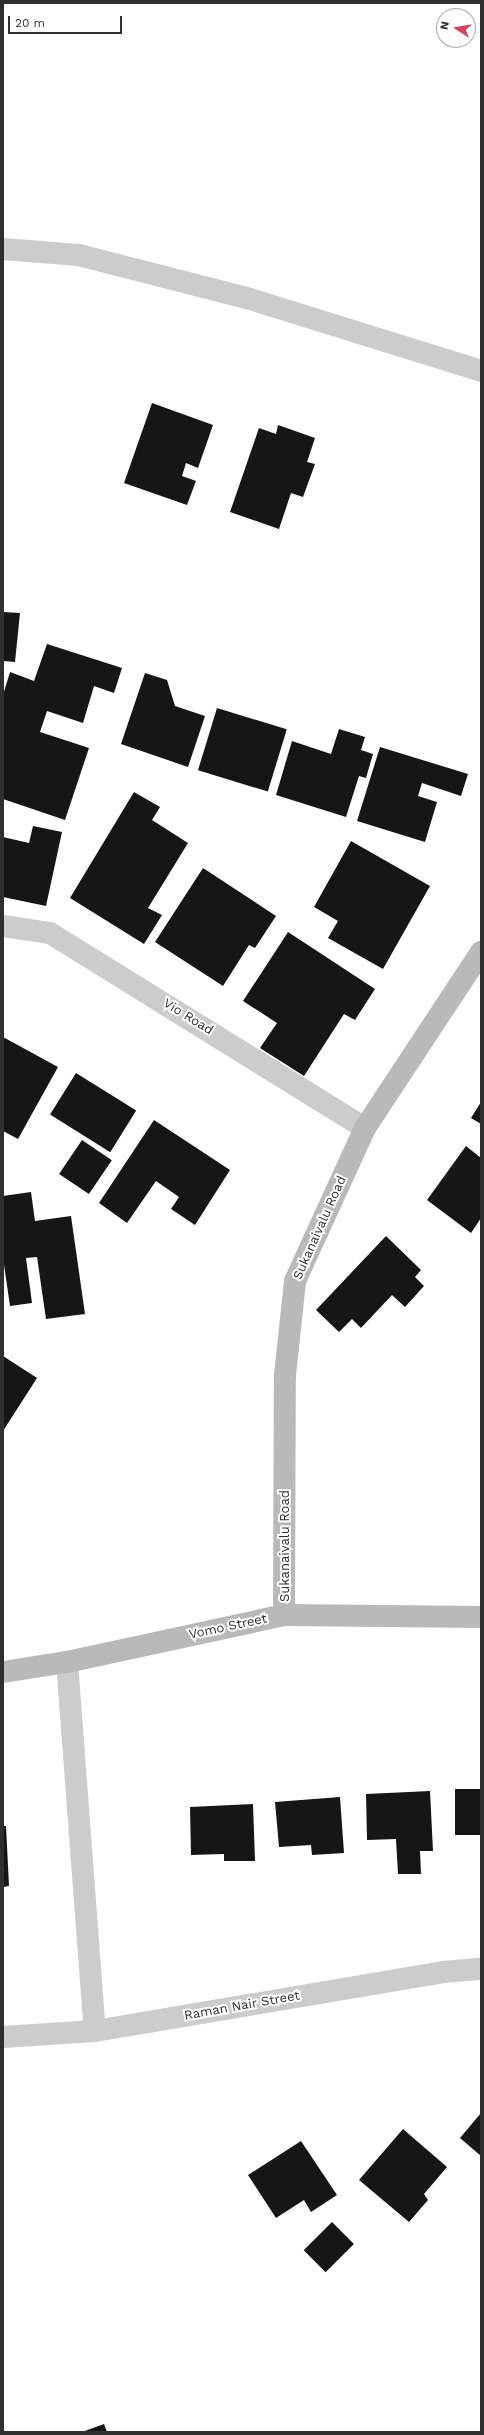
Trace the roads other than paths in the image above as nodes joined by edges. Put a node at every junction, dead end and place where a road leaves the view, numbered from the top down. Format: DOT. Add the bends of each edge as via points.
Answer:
graph roads {
  1 [pos="3,249"];
  2 [pos="481,371"];
  3 [pos="3,926"];
  4 [pos="481,952"];
  5 [pos="365,1128"];
  6 [pos="284,1614"];
  7 [pos="481,1616"];
  8 [pos="67,1662"];
  9 [pos="3,1672"];
  10 [pos="481,1969"];
  11 [pos="95,2031"];
  12 [pos="3,2037"];
  1 -- 2 [label="street" via="94,258 247,298"];
  3 -- 5 [label="street, Vio Road" via="50,933"];
  4 -- 5 [label="main road, Sukanaivalu Road"];
  5 -- 6 [label="main road, Sukanaivalu Road" via="295,1281 285,1376"];
  6 -- 7 [label="main road, Vomo Street"];
  6 -- 8 [label="main road, Vomo Street"];
  8 -- 9 [label="main road, Vomo Street"];
  8 -- 11 [label="street"];
  10 -- 11 [label="street, Raman Nair Street" via="443,1972"];
  11 -- 12 [label="street, Raman Nair Street"];
}
